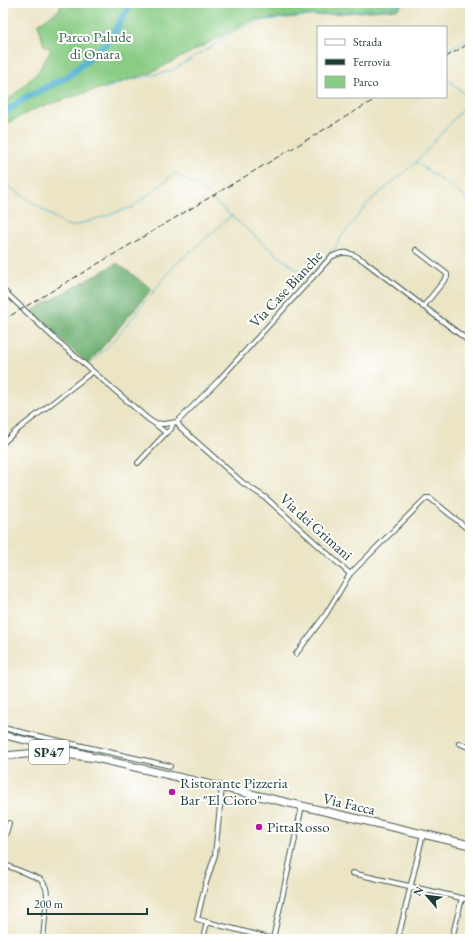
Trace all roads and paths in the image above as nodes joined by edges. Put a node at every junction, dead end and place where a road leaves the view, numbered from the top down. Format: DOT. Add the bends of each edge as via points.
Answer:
graph roads {
  1 [pos="416,250"];
  2 [pos="3,290"];
  3 [pos="423,307"];
  4 [pos="470,342"];
  5 [pos="92,372"];
  6 [pos="154,423"];
  7 [pos="175,423"];
  8 [pos="166,433"];
  9 [pos="3,443"];
  10 [pos="138,463"];
  11 [pos="470,531"];
  12 [pos="350,574"];
  13 [pos="296,654"];
  14 [pos="3,728"];
  15 [pos="3,735"];
  16 [pos="460,743"];
  17 [pos="470,748"];
  18 [pos="3,756"];
  19 [pos="96,758"];
  20 [pos="170,766"];
  21 [pos="222,787"];
  22 [pos="302,806"];
  23 [pos="9,823"];
  24 [pos="423,834"];
  25 [pos="3,843"];
  26 [pos="470,845"];
  27 [pos="3,864"];
  28 [pos="352,873"];
  29 [pos="410,887"];
  30 [pos="462,898"];
  31 [pos="470,900"];
  32 [pos="207,922"];
  33 [pos="453,934"];
  34 [pos="43,939"];
  35 [pos="203,939"];
  36 [pos="273,939"];
  37 [pos="398,939"];
  1 -- 3 [label="street" via="447,277"];
  2 -- 5 [label="street"];
  3 -- 4 [label="street, Via Case Bianche"];
  3 -- 7 [label="street, Via Case Bianche" via="351,252 342,252 331,257 218,381"];
  5 -- 6 [label="street"];
  5 -- 9 [label="street"];
  6 -- 7 [label="street"];
  6 -- 8 [label="street"];
  7 -- 8 [label="street, Via Case Bianche"];
  7 -- 12 [label="street, Via dei Grimani" via="243,483 266,498"];
  8 -- 10 [label="street, Via Case Bianche"];
  11 -- 12 [label="street, Via dei Grimani" via="430,498 426,498"];
  12 -- 13 [label="street" via="326,614"];
  14 -- 20 [label="street"];
  15 -- 19 [label="street"];
  16 -- 17 [label="street"];
  18 -- 19 [label="main road, Via Facca / SP47" via="49,752"];
  19 -- 21 [label="main road, Via Facca / SP47"];
  21 -- 22 [label="main road, Via Facca / SP47"];
  21 -- 32 [label="street" via="215,855 197,919"];
  22 -- 24 [label="main road, Via Facca / SP47"];
  22 -- 36 [label="street"];
  23 -- 25 [label="street"];
  24 -- 26 [label="main road, Via Facca / SP47"];
  24 -- 29 [label="street"];
  27 -- 34 [label="street" via="44,883 47,897"];
  28 -- 29 [label="street"];
  29 -- 30 [label="street"];
  29 -- 37 [label="street"];
  30 -- 31 [label="street"];
  30 -- 33 [label="street"];
  32 -- 35 [label="street"];
  32 -- 36 [label="street"];
}
